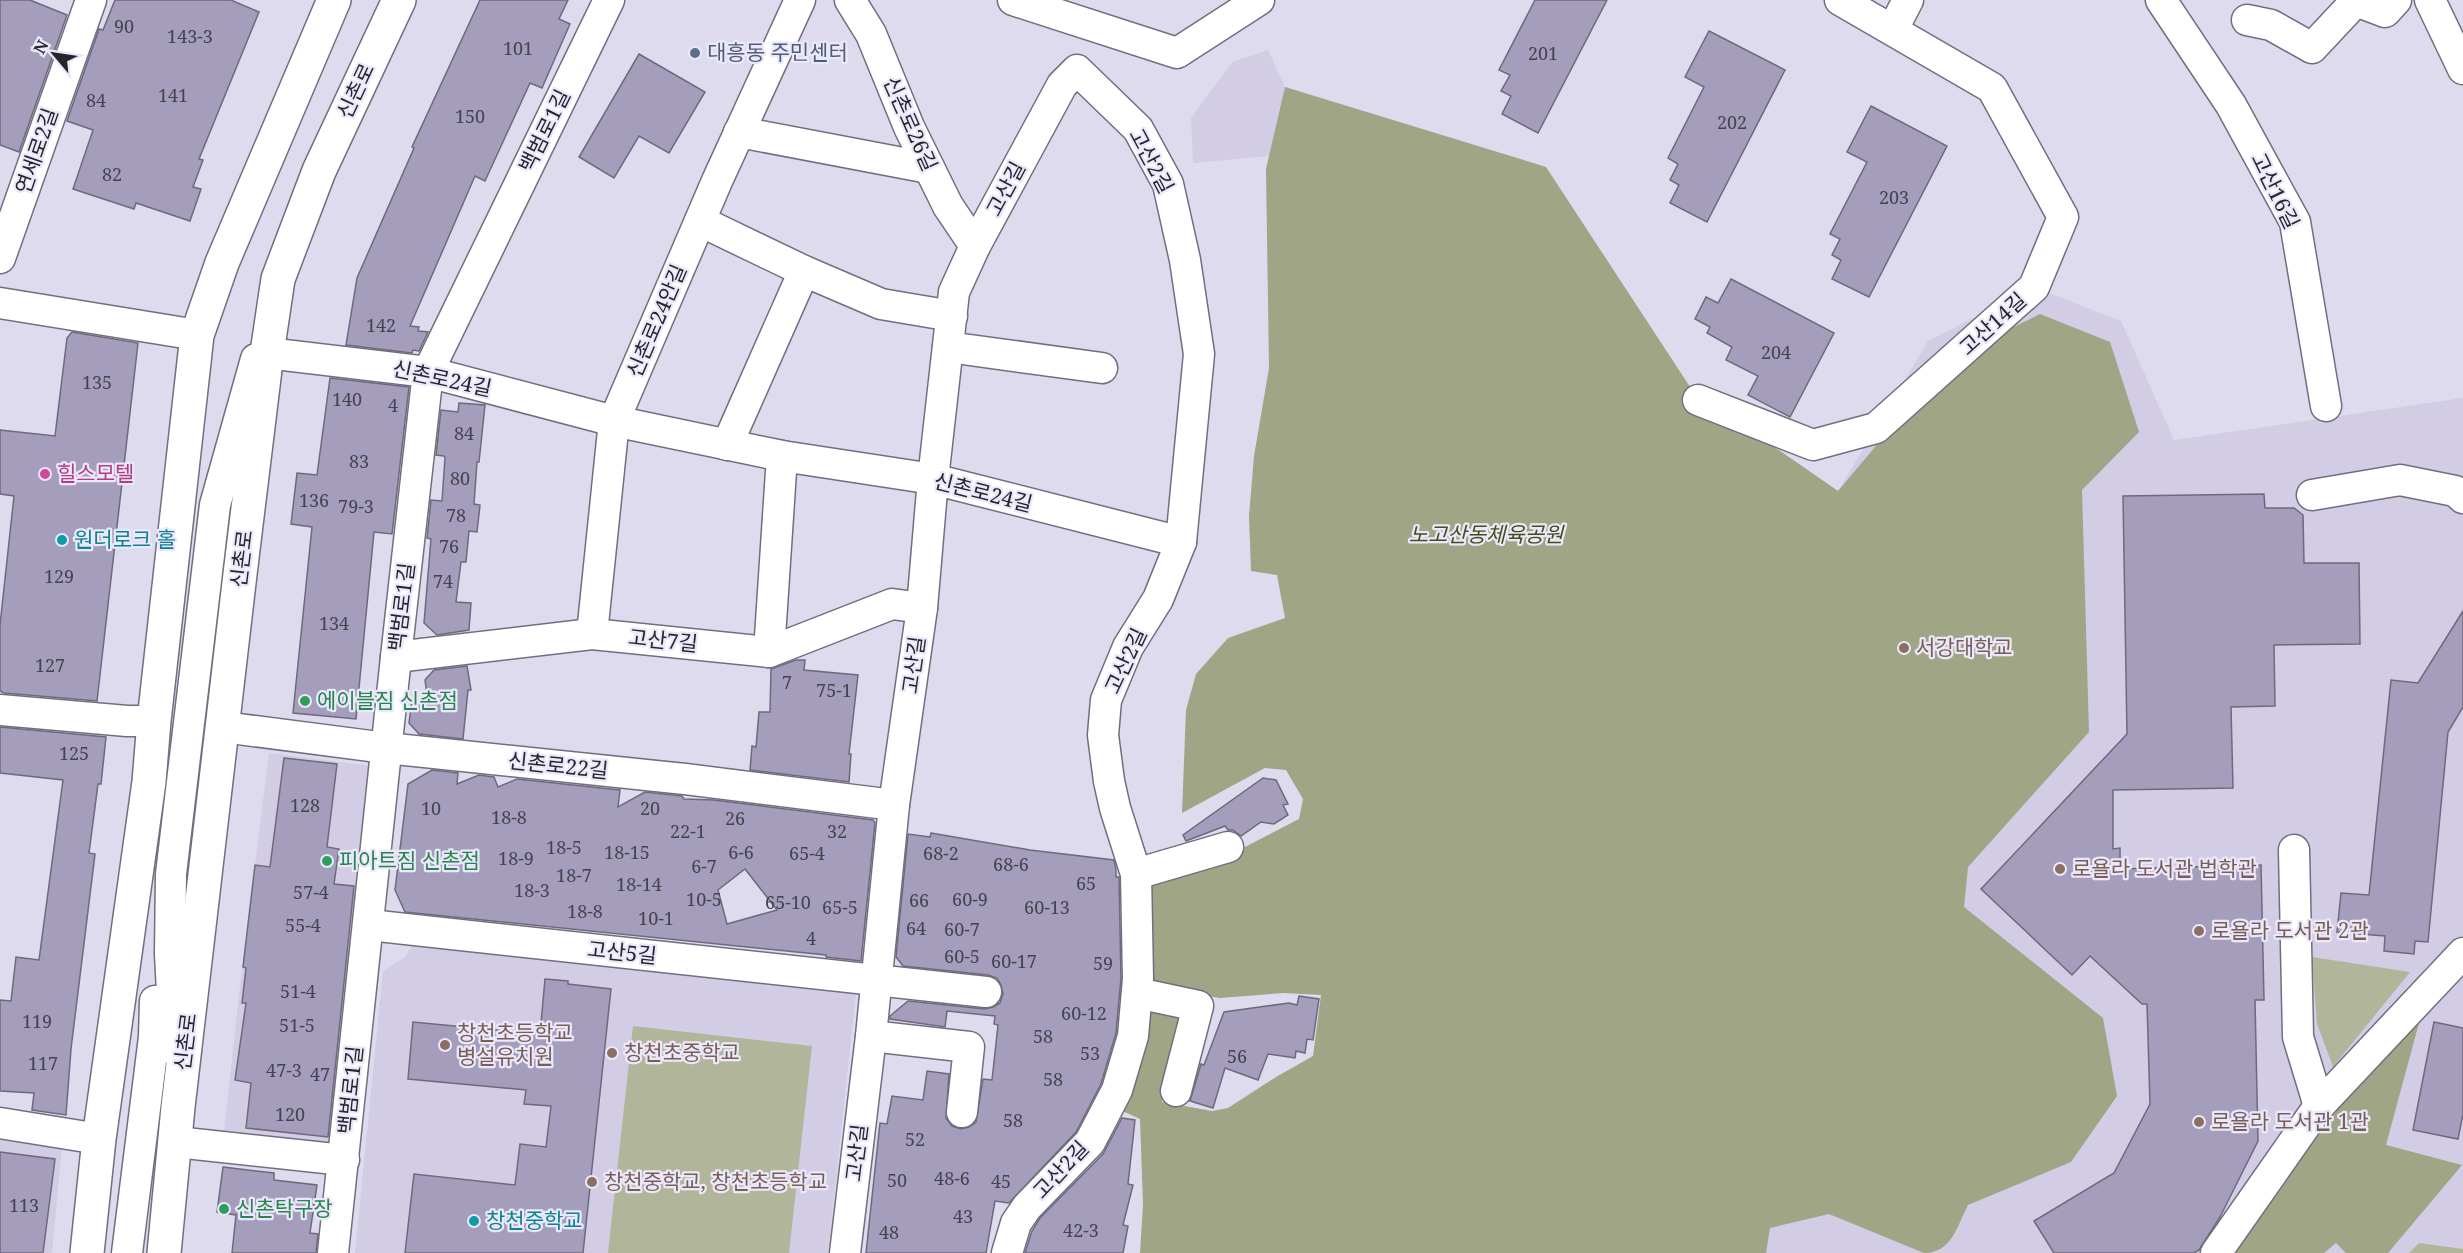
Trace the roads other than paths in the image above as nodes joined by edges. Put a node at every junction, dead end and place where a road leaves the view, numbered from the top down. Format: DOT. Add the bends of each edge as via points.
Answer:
graph roads {
  1 [pos="334,0"];
  2 [pos="399,0"];
  3 [pos="609,0"];
  4 [pos="800,0"];
  5 [pos="850,0"];
  6 [pos="1013,0"];
  7 [pos="1259,0"];
  8 [pos="1840,0"];
  9 [pos="1908,0"];
  10 [pos="2161,0"];
  11 [pos="2396,0"];
  12 [pos="2430,0"];
  13 [pos="2356,1"];
  14 [pos="80,3"];
  15 [pos="1050,6"];
  16 [pos="2247,20"];
  17 [pos="1893,29"];
  18 [pos="2463,69"];
  19 [pos="1077,70"];
  20 [pos="739,132"];
  21 [pos="929,168"];
  22 [pos="700,221"];
  23 [pos="975,246"];
  24 [pos="0,258"];
  25 [pos="804,271"];
  26 [pos="278,279"];
  27 [pos="0,303"];
  28 [pos="952,316"];
  29 [pos="197,335"];
  30 [pos="948,347"];
  31 [pos="267,353"];
  32 [pos="1102,368"];
  33 [pos="429,372"];
  34 [pos="1698,400"];
  35 [pos="2326,406"];
  36 [pos="614,421"];
  37 [pos="727,445"];
  38 [pos="782,456"];
  39 [pos="933,479"];
  40 [pos="2312,495"];
  41 [pos="2463,498"];
  42 [pos="1181,542"];
  43 [pos="922,608"];
  44 [pos="592,634"];
  45 [pos="769,652"];
  46 [pos="396,657"];
  47 [pos="0,710"];
  48 [pos="154,721"];
  49 [pos="223,727"];
  50 [pos="386,748"];
  51 [pos="149,782"];
  52 [pos="894,804"];
  53 [pos="1228,847"];
  54 [pos="2294,850"];
  55 [pos="1136,874"];
  56 [pos="369,925"];
  57 [pos="2463,953"];
  58 [pos="875,981"];
  59 [pos="986,992"];
  60 [pos="1137,993"];
  61 [pos="871,1036"];
  62 [pos="1176,1091"];
  63 [pos="2319,1106"];
  64 [pos="178,1107"];
  65 [pos="962,1112"];
  66 [pos="0,1123"];
  67 [pos="99,1139"];
  68 [pos="176,1142"];
  69 [pos="344,1160"];
  70 [pos="87,1253"];
  71 [pos="127,1253"];
  72 [pos="164,1253"];
  73 [pos="333,1253"];
  74 [pos="845,1253"];
  75 [pos="1007,1253"];
  76 [pos="2216,1253"];
  1 -- 29 [label="main road" via="226,253"];
  2 -- 26 [label="main road, 신촌로" via="319,171"];
  3 -- 33 [label="street, 백범로1길"];
  4 -- 20 [label="street, 신촌로24안길"];
  5 -- 21 [label="street, 신촌로26길" via="871,34"];
  6 -- 15 [label="street"];
  7 -- 15 [label="street" via="1177,53"];
  8 -- 17 [label="street, 고산14길"];
  9 -- 17 [label="street"];
  10 -- 35 [label="street, 고산16길" via="2231,105 2295,222"];
  11 -- 13 [label="street" via="2385,12"];
  12 -- 18 [label="street"];
  13 -- 16 [label="street" via="2312,48 2271,25"];
  14 -- 24 [label="street, 연세로2길"];
  17 -- 34 [label="street, 고산14길" via="1992,88 2063,217 2034,287 1876,428 1813,445"];
  19 -- 23 [label="street, 고산길" via="1062,86"];
  19 -- 42 [label="street, 고산2길" via="1138,129 1168,183 1185,260 1199,354"];
  20 -- 21 [label="street"];
  20 -- 22 [label="street, 신촌로24안길"];
  21 -- 23 [label="street, 신촌로26길"];
  22 -- 25 [label="street"];
  22 -- 36 [label="street, 신촌로24안길"];
  23 -- 28 [label="street, 고산길" via="954,292"];
  25 -- 28 [label="street" via="881,304"];
  25 -- 37 [label="street"];
  26 -- 31 [label="main road, 신촌로"];
  26 -- 64 [label="street" via="215,505 171,874 170,954"];
  27 -- 29 [label="street"];
  28 -- 30 [label="street, 고산길"];
  29 -- 48 [label="main road"];
  30 -- 32 [label="street"];
  30 -- 39 [label="street, 고산길"];
  31 -- 33 [label="street, 신촌로24길"];
  31 -- 49 [label="main road, 신촌로"];
  33 -- 36 [label="street, 신촌로24길"];
  33 -- 46 [label="street, 백범로1길"];
  36 -- 37 [label="street, 신촌로24길"];
  36 -- 44 [label="street"];
  37 -- 38 [label="street, 신촌로24길"];
  38 -- 39 [label="street, 신촌로24길"];
  38 -- 45 [label="street"];
  39 -- 42 [label="street, 신촌로24길"];
  39 -- 43 [label="street, 고산길"];
  40 -- 41 [label="street" via="2400,480 2455,491"];
  42 -- 55 [label="street, 고산2길" via="1158,599 1128,647 1106,700 1103,735 1109,781"];
  43 -- 45 [label="street, 고산7길" via="892,604"];
  43 -- 52 [label="street, 고산길"];
  44 -- 45 [label="street, 고산7길"];
  44 -- 46 [label="street, 고산7길"];
  46 -- 50 [label="street, 백범로1길"];
  47 -- 48 [label="street"];
  48 -- 51 [label="main road"];
  49 -- 50 [label="street, 신촌로22길"];
  49 -- 64 [label="main road, 신촌로"];
  50 -- 52 [label="street, 신촌로22길"];
  50 -- 56 [label="street, 백범로1길"];
  51 -- 67 [label="main road"];
  51 -- 71 [label="street" via="157,950 154,1037"];
  52 -- 58 [label="street, 고산길"];
  53 -- 55 [label="street"];
  54 -- 63 [label="street" via="2298,1037"];
  55 -- 60 [label="street, 고산2길"];
  56 -- 58 [label="street, 고산5길"];
  56 -- 69 [label="street, 백범로1길"];
  57 -- 63 [label="street"];
  58 -- 59 [label="street"];
  58 -- 61 [label="street, 고산길"];
  60 -- 62 [label="street" via="1198,1006"];
  60 -- 75 [label="street, 고산2길" via="1126,1064 1105,1115 1090,1142 1027,1207 1016,1223"];
  61 -- 65 [label="street" via="969,1047"];
  61 -- 74 [label="street, 고산길"];
  63 -- 76 [label="street"];
  64 -- 68 [label="main road, 신촌로"];
  66 -- 67 [label="street"];
  67 -- 70 [label="main road"];
  68 -- 69 [label="street"];
  68 -- 72 [label="main road, 신촌로"];
  69 -- 73 [label="street, 백범로1길"];
}
